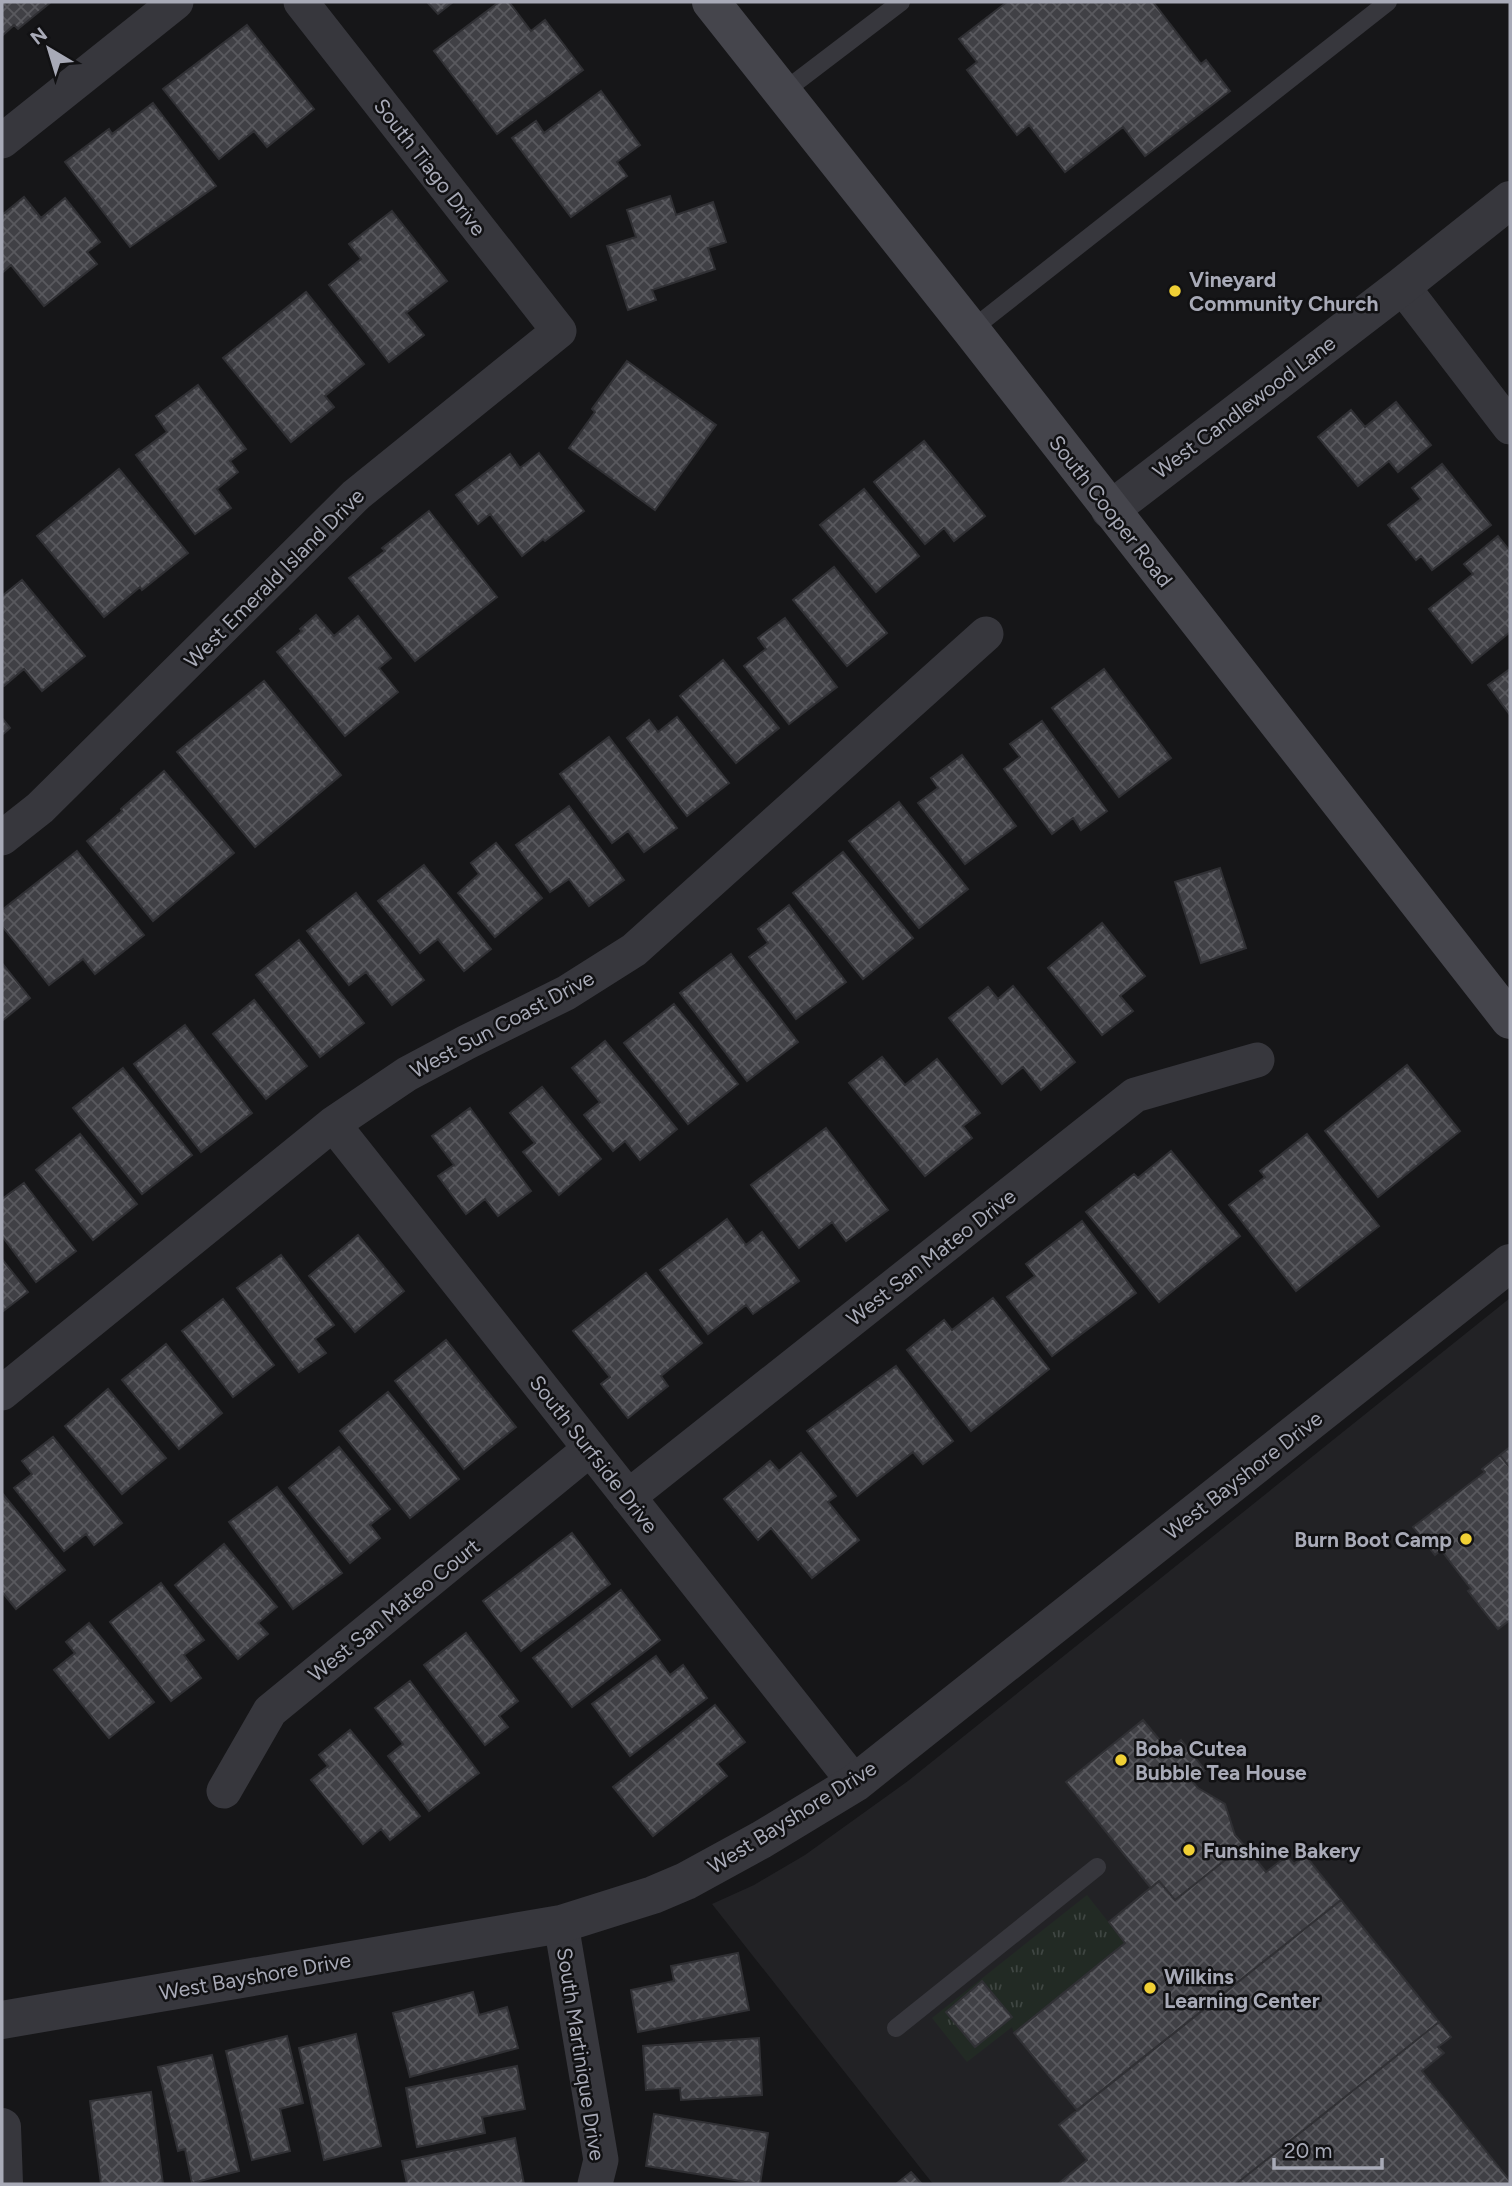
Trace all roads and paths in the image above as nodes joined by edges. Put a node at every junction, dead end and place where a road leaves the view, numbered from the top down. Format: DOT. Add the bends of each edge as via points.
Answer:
graph roads {
  1 [pos="176,2"];
  2 [pos="301,2"];
  3 [pos="711,2"];
  4 [pos="901,2"];
  5 [pos="1388,2"];
  6 [pos="783,92"];
  7 [pos="2,141"];
  8 [pos="1510,200"];
  9 [pos="1402,286"];
  10 [pos="971,330"];
  11 [pos="559,331"];
  12 [pos="1510,427"];
  13 [pos="1110,510"];
  14 [pos="986,634"];
  15 [pos="2,838"];
  16 [pos="1510,1020"];
  17 [pos="1257,1060"];
  18 [pos="333,1124"];
  19 [pos="1510,1263"];
  20 [pos="2,1393"];
  21 [pos="590,1450"];
  22 [pos="628,1497"];
  23 [pos="855,1783"];
  24 [pos="223,1791"];
  25 [pos="1097,1867"];
  26 [pos="561,1924"];
  27 [pos="2,2020"];
  28 [pos="896,2028"];
  29 [pos="2,2127"];
  30 [pos="4,2184"];
  31 [pos="595,2184"];
  1 -- 7 [label="street"];
  2 -- 11 [label="street, South Tiago Drive"];
  3 -- 6 [label="main road, South Cooper Road"];
  4 -- 6 [label="lane"];
  5 -- 10 [label="lane"];
  6 -- 10 [label="main road, South Cooper Road"];
  8 -- 9 [label="street, West Candlewood Lane"];
  9 -- 12 [label="street"];
  9 -- 13 [label="street, West Candlewood Lane"];
  10 -- 13 [label="main road, South Cooper Road"];
  11 -- 15 [label="street, West Emerald Island Drive" via="356,495 59,789"];
  13 -- 16 [label="main road, South Cooper Road"];
  14 -- 18 [label="street, West Sun Coast Drive" via="634,950 566,993 407,1074"];
  17 -- 22 [label="street, West San Mateo Drive" via="1135,1095"];
  18 -- 20 [label="street, West Sun Coast Drive"];
  18 -- 21 [label="street, South Surfside Drive"];
  19 -- 23 [label="street, West Bayshore Drive"];
  21 -- 22 [label="street, South Surfside Drive"];
  21 -- 24 [label="street, West San Mateo Court" via="270,1711"];
  22 -- 23 [label="street, South Surfside Drive"];
  23 -- 26 [label="street, West Bayshore Drive" via="686,1881"];
  25 -- 28 [label="lane"];
  26 -- 27 [label="street, West Bayshore Drive"];
  26 -- 31 [label="street, South Martinique Drive" via="601,2160"];
  29 -- 30 [label="street"];
}
